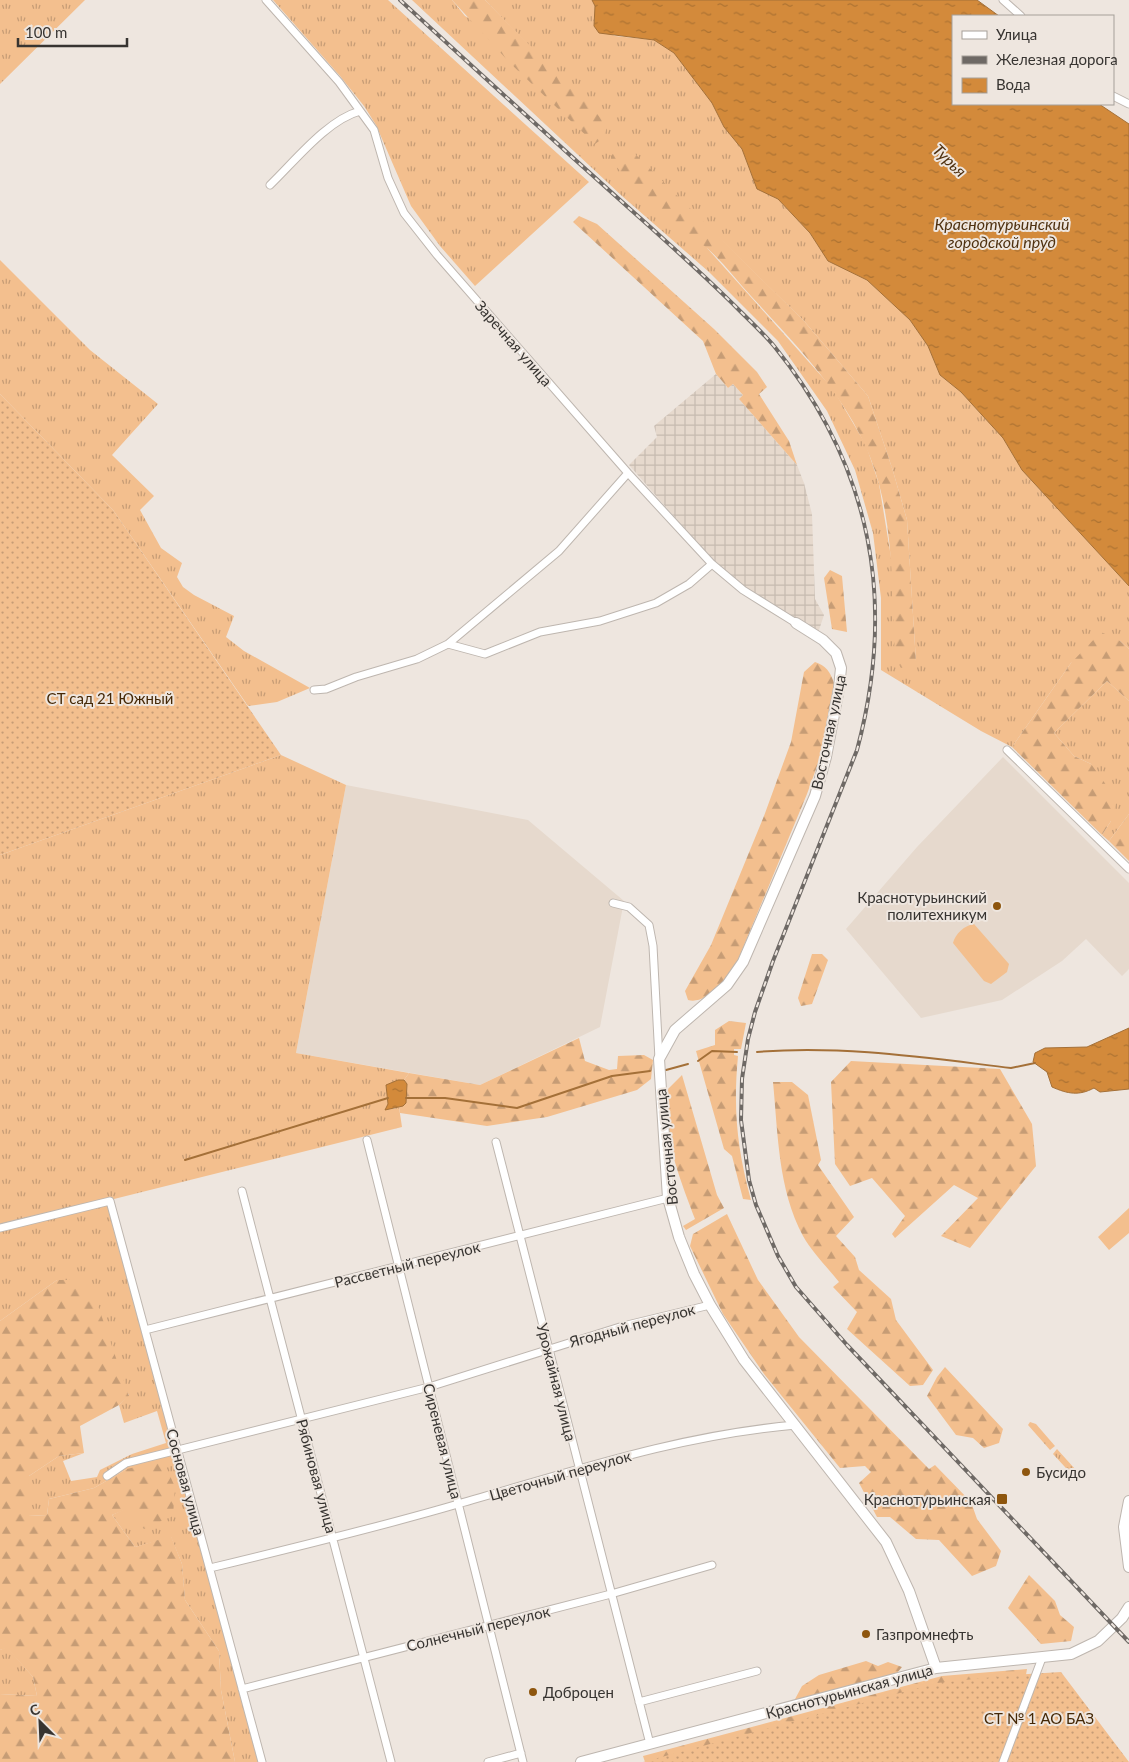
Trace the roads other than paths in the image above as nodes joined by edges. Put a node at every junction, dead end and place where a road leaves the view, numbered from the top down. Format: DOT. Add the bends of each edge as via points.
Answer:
graph roads {
  1 [pos="266,0"];
  2 [pos="1003,0"];
  3 [pos="1020,15"];
  4 [pos="1114,96"];
  5 [pos="1129,104"];
  6 [pos="360,111"];
  7 [pos="270,185"];
  8 [pos="628,473"];
  9 [pos="712,564"];
  10 [pos="796,623"];
  11 [pos="448,644"];
  12 [pos="314,690"];
  13 [pos="1007,750"];
  14 [pos="1129,869"];
  15 [pos="612,903"];
  16 [pos="659,1059"];
  17 [pos="367,1140"];
  18 [pos="496,1142"];
  19 [pos="242,1191"];
  20 [pos="668,1198"];
  21 [pos="0,1228"];
  22 [pos="520,1235"];
  23 [pos="399,1266"];
  24 [pos="270,1299"];
  25 [pos="710,1305"];
  26 [pos="145,1330"];
  27 [pos="548,1347"];
  28 [pos="429,1387"];
  29 [pos="302,1419"];
  30 [pos="796,1425"];
  31 [pos="177,1449"];
  32 [pos="579,1467"];
  33 [pos="107,1476"];
  34 [pos="1129,1501"];
  35 [pos="459,1504"];
  36 [pos="1127,1521"];
  37 [pos="333,1538"];
  38 [pos="712,1565"];
  39 [pos="1129,1567"];
  40 [pos="210,1568"];
  41 [pos="611,1594"];
  42 [pos="1129,1607"];
  43 [pos="489,1626"];
  44 [pos="364,1658"];
  45 [pos="1042,1658"];
  46 [pos="936,1668"];
  47 [pos="757,1671"];
  48 [pos="242,1689"];
  49 [pos="640,1705"];
  50 [pos="650,1744"];
  51 [pos="521,1753"];
  52 [pos="262,1762"];
  53 [pos="391,1762"];
  54 [pos="488,1762"];
  55 [pos="523,1762"];
  56 [pos="581,1762"];
  57 [pos="1003,1762"];
  1 -- 6 [label="street, Заречная улица" via="339,82"];
  2 -- 3 [label="street"];
  4 -- 5 [label="street"];
  6 -- 7 [label="street" via="346,115 330,127"];
  6 -- 8 [label="street, Заречная улица" via="374,130 388,178 404,213"];
  8 -- 9 [label="street, Заречная улица"];
  8 -- 11 [label="street" via="559,551"];
  9 -- 10 [label="street, Заречная улица" via="743,590"];
  9 -- 11 [label="street" via="689,584 656,603 600,621 540,632 485,654"];
  10 -- 16 [label="street, Восточная улица" via="830,646 841,668 826,757 815,796 743,962 727,985 675,1030"];
  11 -- 12 [label="street" via="417,659 326,689"];
  13 -- 14 [label="street"];
  15 -- 16 [label="street" via="629,907 649,925"];
  16 -- 20 [label="street, Восточная улица"];
  17 -- 23 [label="street, Сиреневая улица"];
  18 -- 22 [label="street, Урожайная улица"];
  19 -- 24 [label="street, Рябиновая улица"];
  20 -- 22 [label="street, Рассветный переулок"];
  20 -- 25 [label="street, Восточная улица" via="679,1237"];
  21 -- 26 [label="street, Сосновая улица" via="110,1201"];
  22 -- 23 [label="street, Рассветный переулок"];
  22 -- 27 [label="street, Урожайная улица"];
  23 -- 24 [label="street, Рассветный переулок"];
  23 -- 28 [label="street, Сиреневая улица"];
  24 -- 26 [label="street, Рассветный переулок"];
  24 -- 29 [label="street, Рябиновая улица"];
  25 -- 27 [label="street, Ягодный переулок"];
  25 -- 30 [label="street, Восточная улица" via="744,1360"];
  26 -- 31 [label="street, Сосновая улица"];
  27 -- 28 [label="street, Ягодный переулок"];
  27 -- 32 [label="street, Урожайная улица"];
  28 -- 29 [label="street, Ягодный переулок"];
  28 -- 35 [label="street, Сиреневая улица"];
  29 -- 31 [label="street, Ягодный переулок"];
  29 -- 37 [label="street, Рябиновая улица"];
  30 -- 32 [label="street, Цветочный переулок" via="751,1429"];
  30 -- 46 [label="street, Восточная улица" via="886,1542 909,1591"];
  31 -- 33 [label="street, Ягодный переулок" via="126,1463"];
  31 -- 40 [label="street, Сосновая улица"];
  32 -- 35 [label="street, Цветочный переулок"];
  32 -- 41 [label="street, Урожайная улица"];
  34 -- 36 [label="street"];
  35 -- 37 [label="street, Цветочный переулок"];
  35 -- 43 [label="street, Сиреневая улица"];
  36 -- 39 [label="street"];
  37 -- 40 [label="street, Цветочный переулок"];
  37 -- 44 [label="street, Рябиновая улица"];
  38 -- 41 [label="street, Солнечный переулок"];
  40 -- 48 [label="street, Сосновая улица"];
  41 -- 43 [label="street, Солнечный переулок"];
  41 -- 49 [label="street, Урожайная улица"];
  42 -- 45 [label="street, Краснотурьинская улица" via="1098,1641 1082,1650"];
  43 -- 44 [label="street, Солнечный переулок"];
  43 -- 51 [label="street, Сиреневая улица"];
  44 -- 48 [label="street, Солнечный переулок"];
  44 -- 53 [label="street, Рябиновая улица"];
  45 -- 46 [label="street, Краснотурьинская улица"];
  45 -- 57 [label="street"];
  46 -- 50 [label="street, Краснотурьинская улица"];
  47 -- 49 [label="street"];
  48 -- 52 [label="street, Сосновая улица"];
  49 -- 50 [label="street, Урожайная улица"];
  50 -- 56 [label="street, Краснотурьинская улица"];
  51 -- 54 [label="street"];
  51 -- 55 [label="street, Сиреневая улица"];
}
